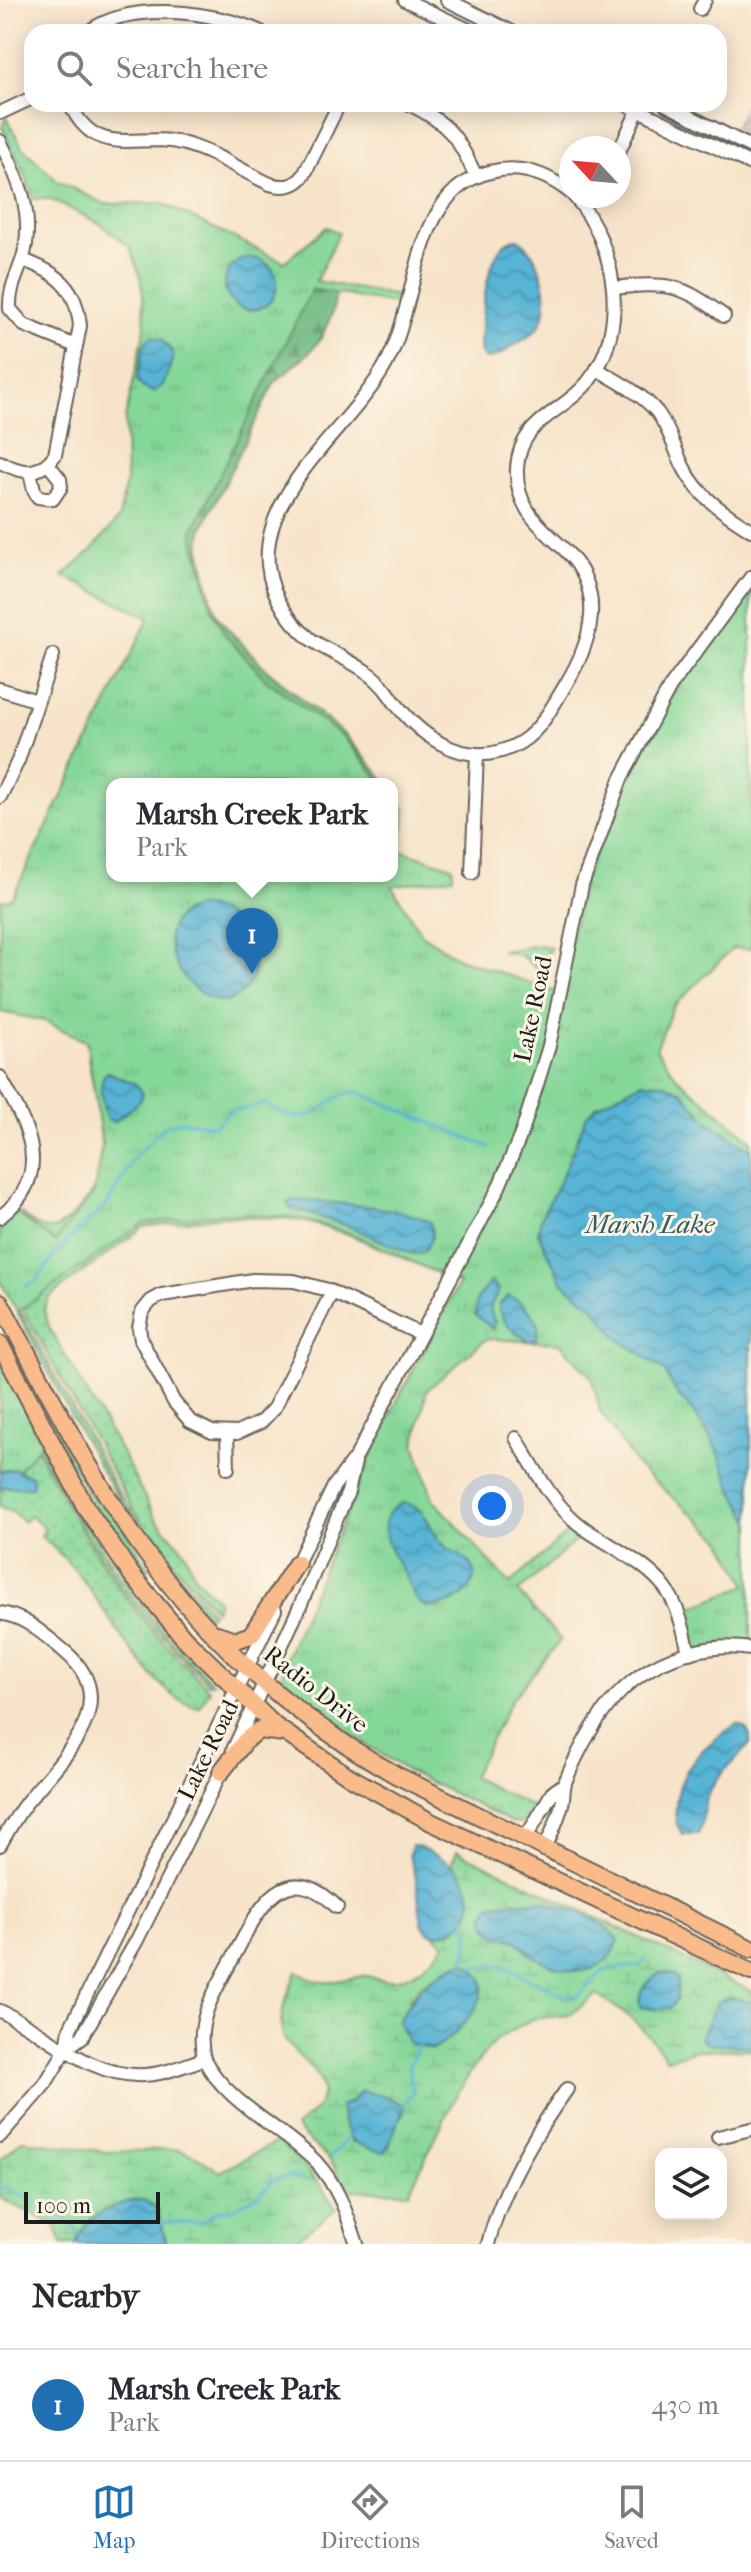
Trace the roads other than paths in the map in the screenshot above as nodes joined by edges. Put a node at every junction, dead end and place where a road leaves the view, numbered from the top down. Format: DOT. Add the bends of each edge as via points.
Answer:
graph roads {
  1 [pos="406,0"];
  2 [pos="447,0"];
  3 [pos="99,24"];
  4 [pos="237,24"];
  5 [pos="456,24"];
  6 [pos="496,24"];
  7 [pos="24,102"];
  8 [pos="75,112"];
  9 [pos="335,112"];
  10 [pos="424,112"];
  11 [pos="633,112"];
  12 [pos="647,112"];
  13 [pos="681,112"];
  14 [pos="0,113"];
  15 [pos="624,136"];
  16 [pos="0,141"];
  17 [pos="751,147"];
  18 [pos="751,164"];
  19 [pos="476,177"];
  20 [pos="559,185"];
  21 [pos="582,208"];
  22 [pos="23,260"];
  23 [pos="613,288"];
  24 [pos="724,316"];
  25 [pos="76,346"];
  26 [pos="597,369"];
  27 [pos="0,462"];
  28 [pos="48,464"];
  29 [pos="30,472"];
  30 [pos="751,530"];
  31 [pos="751,577"];
  32 [pos="53,655"];
  33 [pos="0,689"];
  34 [pos="37,701"];
  35 [pos="477,754"];
  36 [pos="0,797"];
  37 [pos="472,873"];
  38 [pos="0,1077"];
  39 [pos="0,1217"];
  40 [pos="332,1292"];
  41 [pos="0,1302"];
  42 [pos="420,1334"];
  43 [pos="0,1344"];
  44 [pos="227,1434"];
  45 [pos="516,1438"];
  46 [pos="357,1455"];
  47 [pos="228,1468"];
  48 [pos="297,1563"];
  49 [pos="0,1613"];
  50 [pos="206,1626"];
  51 [pos="751,1649"];
  52 [pos="689,1653"];
  53 [pos="247,1667"];
  54 [pos="265,1683"];
  55 [pos="236,1689"];
  56 [pos="254,1705"];
  57 [pos="286,1733"];
  58 [pos="221,1772"];
  59 [pos="564,1784"];
  60 [pos="525,1839"];
  61 [pos="0,1845"];
  62 [pos="544,1850"];
  63 [pos="337,1907"];
  64 [pos="751,1949"];
  65 [pos="751,1972"];
  66 [pos="0,2011"];
  67 [pos="67,2049"];
  68 [pos="204,2059"];
  69 [pos="567,2089"];
  70 [pos="751,2129"];
  71 [pos="0,2136"];
  72 [pos="718,2137"];
  73 [pos="357,2244"];
  74 [pos="488,2244"];
  1 -- 5 [label="street"];
  2 -- 6 [label="street"];
  3 -- 4 [label="street" via="163,11"];
  7 -- 14 [label="street"];
  8 -- 9 [label="street" via="104,138 186,144 283,187 304,175"];
  10 -- 19 [label="street" via="449,128"];
  11 -- 15 [label="street"];
  12 -- 18 [label="street"];
  13 -- 17 [label="street"];
  16 -- 22 [label="street" via="25,199"];
  19 -- 20 [label="street" via="524,170"];
  19 -- 35 [label="street" via="450,194 432,220 388,360 365,398 285,494 273,518 268,567 282,608 299,630 364,668 431,739"];
  21 -- 23 [label="street" via="603,248"];
  22 -- 25 [label="street" via="53,273 73,295 80,326"];
  22 -- 25 [label="street" via="11,289 10,309 47,336"];
  23 -- 24 [label="street" via="676,287"];
  23 -- 26 [label="street" via="610,333"];
  25 -- 28 [label="street" via="58,443"];
  26 -- 30 [label="street" via="649,405 698,489"];
  26 -- 35 [label="street" via="576,394 535,425 522,447 517,471 526,510 568,553 585,580 592,607 585,652 534,733 509,749"];
  27 -- 29 [label="street"];
  28 -- 29 [label="street"];
  28 -- 29 [label="street" via="60,479 53,499 38,497"];
  31 -- 42 [label="street, Lake Road" via="670,687 621,779 582,885 549,1046 525,1124 498,1189"];
  32 -- 34 [label="street"];
  33 -- 34 [label="street"];
  34 -- 36 [label="street"];
  35 -- 37 [label="street"];
  38 -- 39 [label="street" via="27,1127 32,1153 24,1189"];
  40 -- 42 [label="street"];
  40 -- 44 [label="street" via="270,1413 252,1428"];
  40 -- 44 [label="street" via="262,1279 165,1294 144,1308 140,1337 177,1407 197,1426"];
  41 -- 50 [label="main road, Radio Drive" via="118,1513"];
  42 -- 46 [label="street, Lake Road"];
  43 -- 55 [label="main road, Radio Drive" via="107,1541 163,1615"];
  44 -- 47 [label="street"];
  45 -- 52 [label="street" via="571,1518 665,1584"];
  46 -- 48 [label="street, Lake Road" via="334,1486"];
  46 -- 54 [label="street, Lake Road" via="348,1492"];
  48 -- 50 [label="main road" via="251,1635 231,1639"];
  48 -- 53 [label="street, Lake Road"];
  49 -- 61 [label="street" via="31,1624 76,1660 91,1705 84,1730"];
  50 -- 53 [label="main road, Radio Drive"];
  51 -- 52 [label="street"];
  52 -- 59 [label="street" via="643,1673 612,1698"];
  53 -- 54 [label="main road, Radio Drive"];
  53 -- 55 [label="street, Lake Road"];
  54 -- 56 [label="street, Lake Road"];
  54 -- 60 [label="main road, Radio Drive" via="378,1765"];
  55 -- 56 [label="main road, Radio Drive"];
  55 -- 67 [label="street, Lake Road" via="70,2029"];
  56 -- 57 [label="main road, Radio Drive"];
  56 -- 58 [label="street, Lake Road"];
  57 -- 58 [label="main road" via="259,1730"];
  57 -- 65 [label="main road, Radio Drive" via="350,1777 431,1822"];
  58 -- 67 [label="street, Lake Road" via="137,1940 82,2037"];
  59 -- 60 [label="street" via="552,1793"];
  59 -- 62 [label="street" via="560,1813"];
  60 -- 62 [label="main road, Radio Drive"];
  62 -- 64 [label="main road, Radio Drive"];
  63 -- 68 [label="street" via="303,1885 280,1890 263,1904 204,2015"];
  66 -- 67 [label="street"];
  67 -- 68 [label="street" via="128,2075"];
  67 -- 71 [label="street, Lake Road"];
  68 -- 73 [label="street" via="224,2087 326,2175"];
  69 -- 74 [label="street" via="538,2130"];
  70 -- 72 [label="street"];
}
